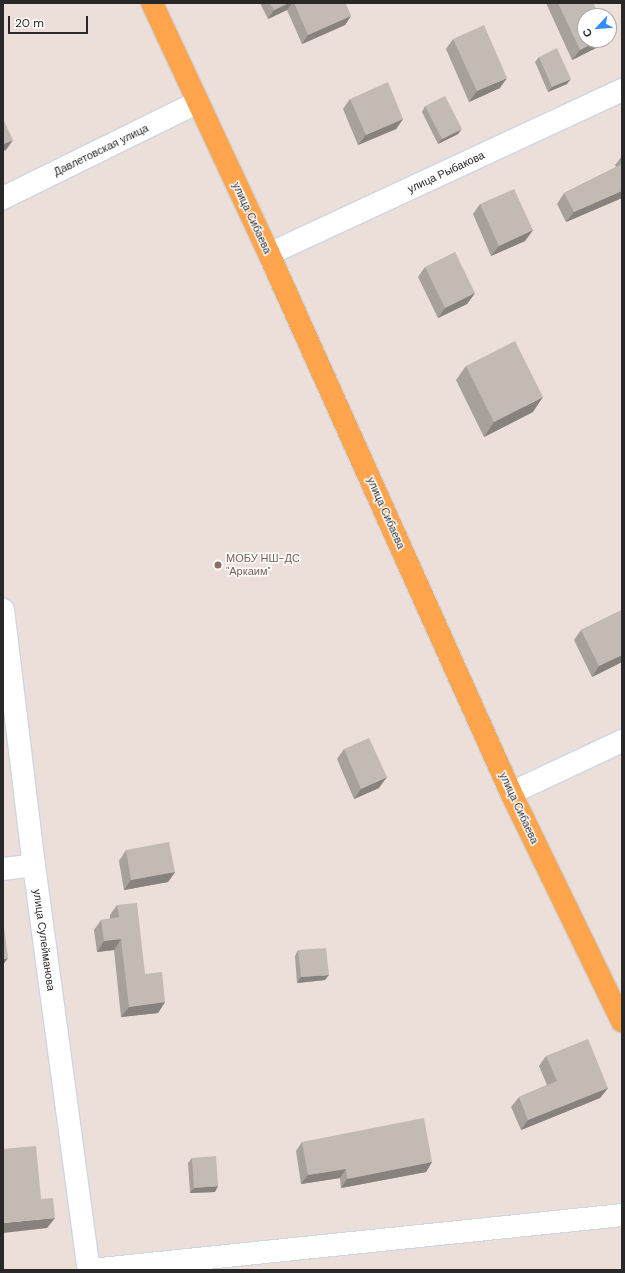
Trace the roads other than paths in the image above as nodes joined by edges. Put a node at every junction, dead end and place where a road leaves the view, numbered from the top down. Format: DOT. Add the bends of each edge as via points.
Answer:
graph roads {
  1 [pos="152,3"];
  2 [pos="622,90"];
  3 [pos="198,102"];
  4 [pos="3,198"];
  5 [pos="269,254"];
  6 [pos="3,610"];
  7 [pos="622,742"];
  8 [pos="511,792"];
  9 [pos="34,866"];
  10 [pos="3,869"];
  11 [pos="622,1022"];
  12 [pos="622,1215"];
  13 [pos="90,1270"];
  1 -- 3 [label="main road, улица Сибаева"];
  2 -- 5 [label="street, улица Рыбакова"];
  3 -- 4 [label="street, Давлетовская улица"];
  3 -- 5 [label="main road, улица Сибаева"];
  5 -- 8 [label="main road, улица Сибаева"];
  6 -- 9 [label="street, улица Сулейманова"];
  7 -- 8 [label="street"];
  8 -- 11 [label="main road, улица Сибаева"];
  9 -- 10 [label="street"];
  9 -- 13 [label="street, улица Сулейманова"];
  12 -- 13 [label="street"];
}
